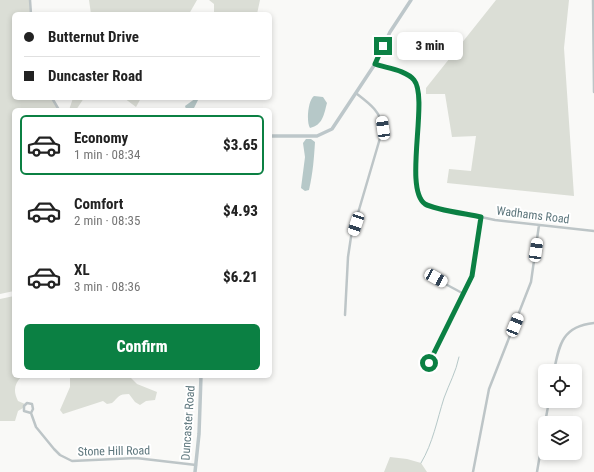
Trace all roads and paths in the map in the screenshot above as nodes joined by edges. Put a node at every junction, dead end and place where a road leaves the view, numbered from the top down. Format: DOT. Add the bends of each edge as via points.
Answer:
graph roads {
  1 [pos="30,0"];
  2 [pos="411,0"];
  3 [pos="593,0"];
  4 [pos="31,12"];
  5 [pos="375,64"];
  6 [pos="594,92"];
  7 [pos="356,94"];
  8 [pos="272,136"];
  9 [pos="481,217"];
  10 [pos="539,225"];
  11 [pos="594,231"];
  12 [pos="429,270"];
  13 [pos="464,294"];
  14 [pos="345,315"];
  15 [pos="594,323"];
  16 [pos="429,363"];
  17 [pos="555,364"];
  18 [pos="201,378"];
  19 [pos="30,414"];
  20 [pos="539,460"];
  21 [pos="196,465"];
  22 [pos="195,472"];
  23 [pos="474,472"];
  24 [pos="537,472"];
  1 -- 4 [label="street"];
  2 -- 5 [label="street" via="390,32"];
  3 -- 6 [label="street"];
  5 -- 7 [label="street"];
  5 -- 9 [label="street, Wadhams Road" via="410,77 419,89 416,148 421,201 429,206"];
  7 -- 8 [label="street" via="326,133 317,136"];
  7 -- 14 [label="street" via="375,107 383,128 351,237"];
  9 -- 10 [label="street, Wadhams Road"];
  9 -- 13 [label="street" via="474,271"];
  10 -- 11 [label="street, Wadhams Road"];
  10 -- 23 [label="street" via="531,282 489,389"];
  12 -- 13 [label="street" via="436,278"];
  13 -- 16 [label="street"];
  15 -- 17 [label="street" via="576,327 565,337 559,347"];
  18 -- 21 [label="street, Duncaster Road"];
  19 -- 19 [label="street, Stone Hill Road" via="33,407 27,403 24,411"];
  19 -- 21 [label="street, Stone Hill Road" via="36,427 54,449 72,461 136,458"];
  20 -- 24 [label="street"];
  21 -- 22 [label="street, Duncaster Road"];
}
